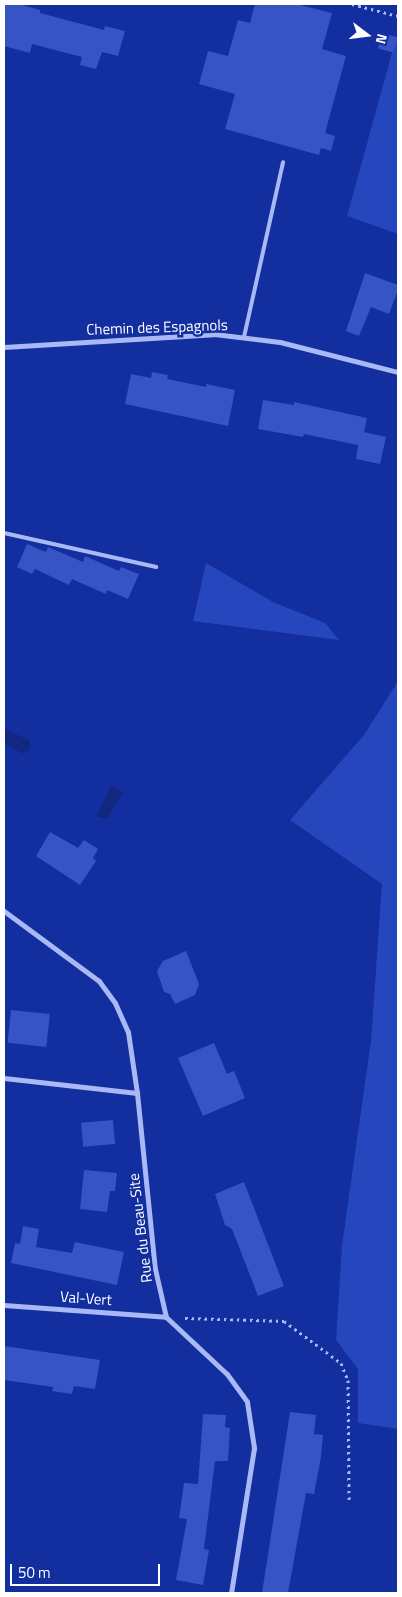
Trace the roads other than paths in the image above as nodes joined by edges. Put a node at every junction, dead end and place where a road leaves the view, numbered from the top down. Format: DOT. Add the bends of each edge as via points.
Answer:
graph roads {
  1 [pos="283,162"];
  2 [pos="244,337"];
  3 [pos="4,347"];
  4 [pos="398,372"];
  5 [pos="4,533"];
  6 [pos="156,567"];
  7 [pos="4,911"];
  8 [pos="4,1078"];
  9 [pos="137,1093"];
  10 [pos="4,1305"];
  11 [pos="166,1317"];
  12 [pos="231,1593"];
  1 -- 2 [label="lane"];
  2 -- 3 [label="street, Chemin des Espagnols" via="204,334"];
  2 -- 4 [label="street, Chemin des Espagnols" via="310,349"];
  5 -- 6 [label="lane"];
  7 -- 9 [label="street, Rue du Beau-Site" via="99,981 115,1003 128,1032"];
  8 -- 9 [label="street"];
  9 -- 11 [label="street, Rue du Beau-Site" via="155,1270"];
  10 -- 11 [label="street, Val-Vert"];
  11 -- 12 [label="street" via="227,1374 246,1402 254,1448"];
}
